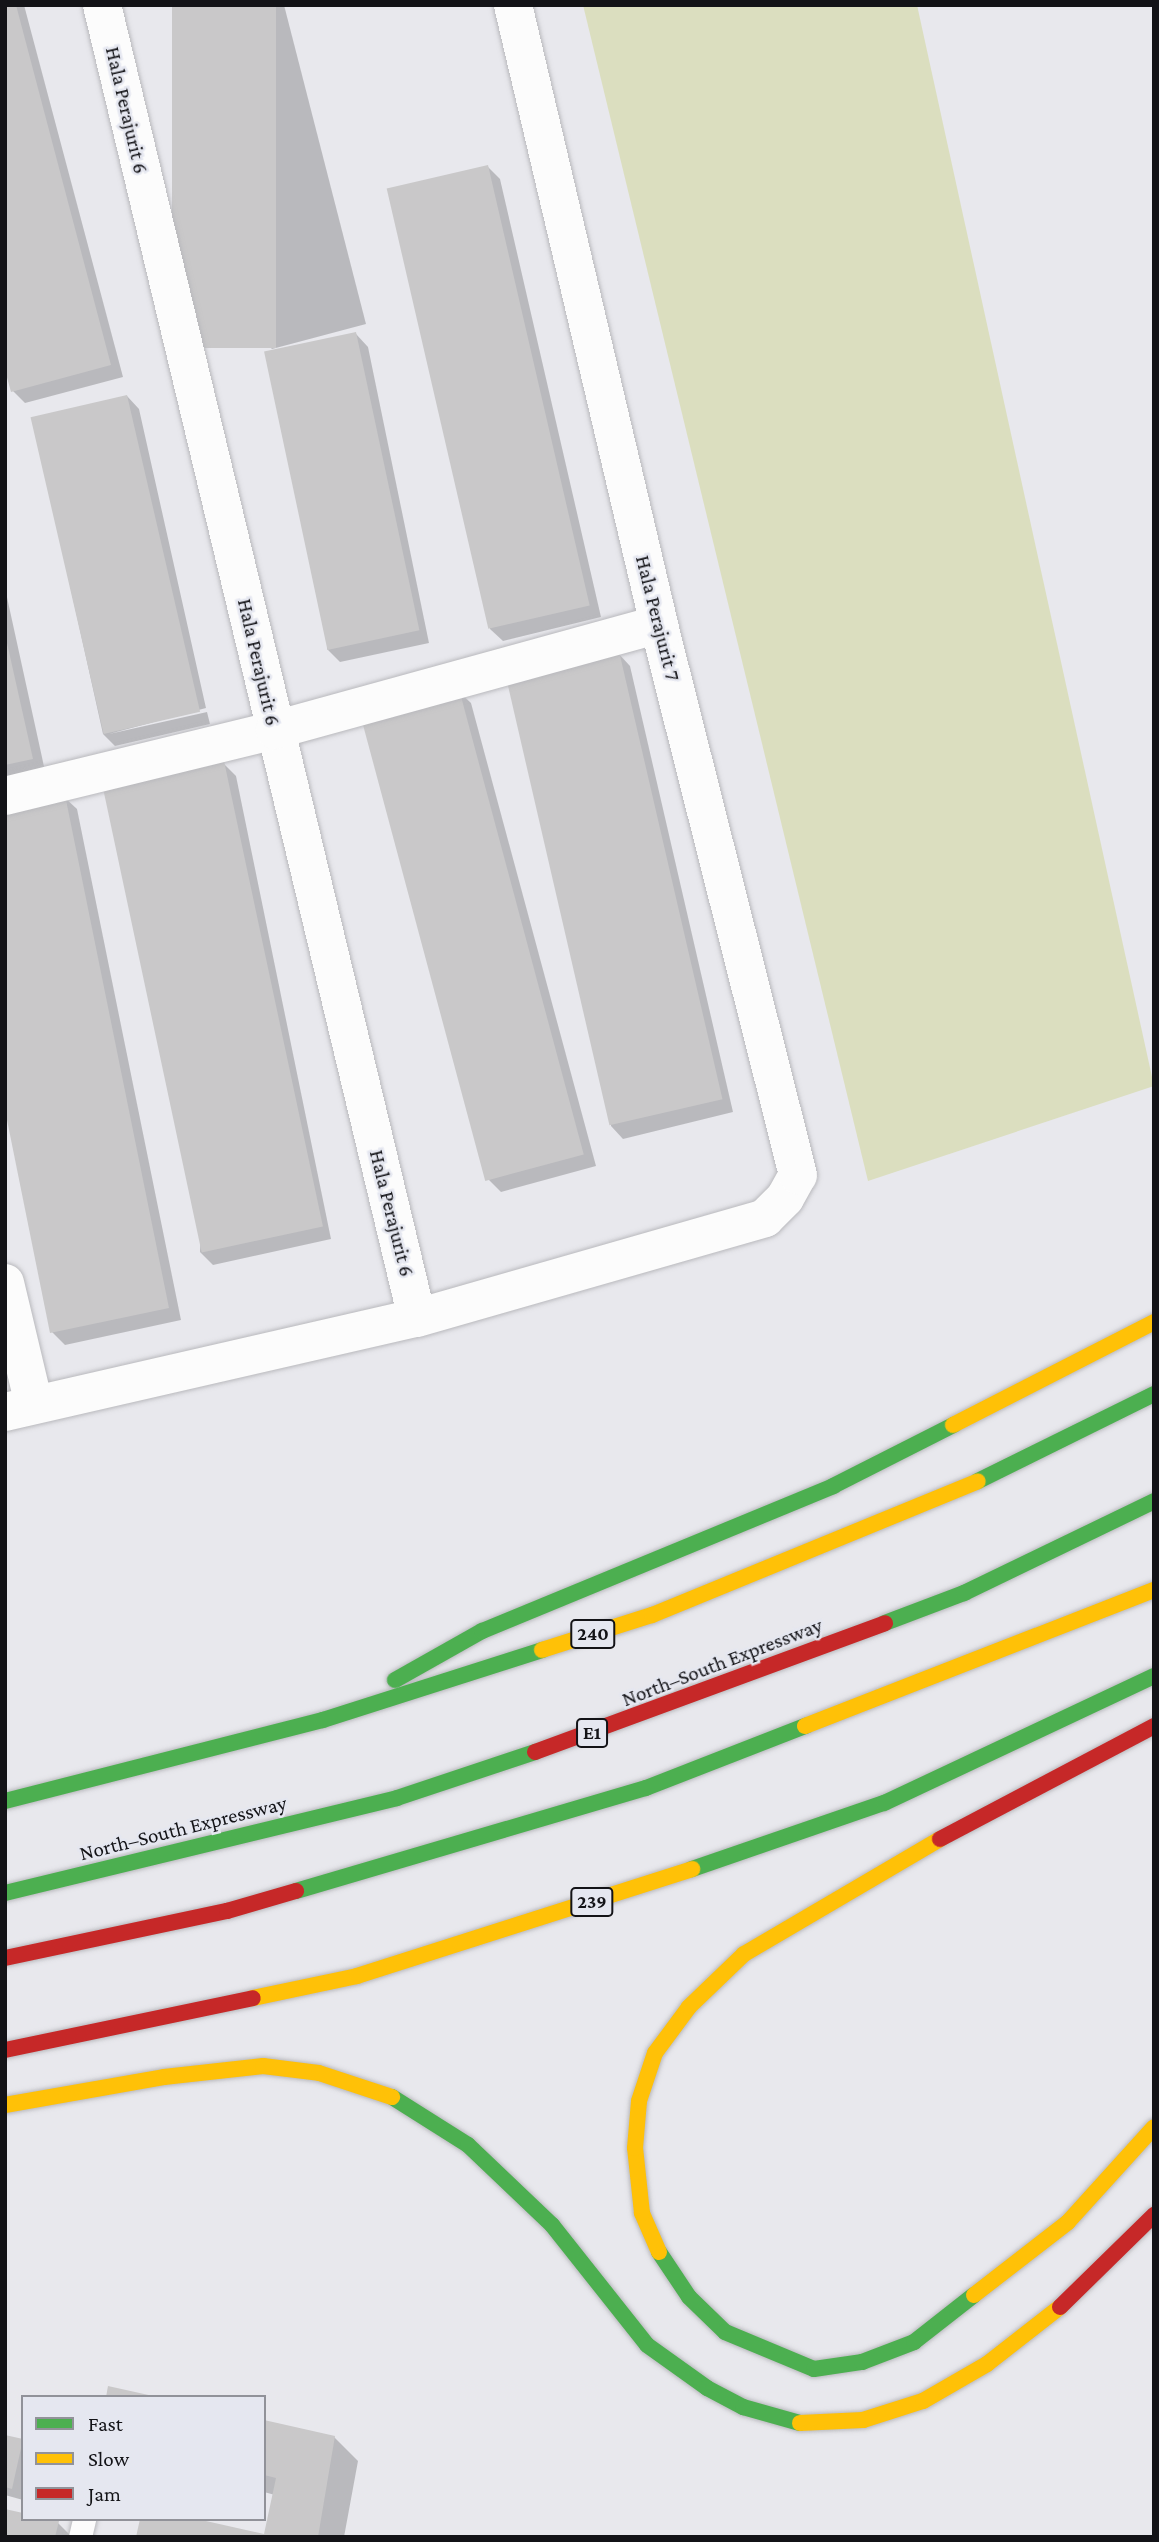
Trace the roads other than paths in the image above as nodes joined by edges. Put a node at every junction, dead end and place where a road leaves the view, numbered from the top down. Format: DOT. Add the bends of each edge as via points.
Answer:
graph roads {
  1 [pos="102,5"];
  2 [pos="513,5"];
  3 [pos="659,624"];
  4 [pos="275,730"];
  5 [pos="5,796"];
  6 [pos="5,1283"];
  7 [pos="417,1318"];
  8 [pos="1154,1322"];
  9 [pos="1154,1394"];
  10 [pos="20,1408"];
  11 [pos="1154,1501"];
  12 [pos="1154,1590"];
  13 [pos="1154,1676"];
  14 [pos="323,1720"];
  15 [pos="1154,1726"];
  16 [pos="5,1801"];
  17 [pos="5,1893"];
  18 [pos="5,1958"];
  19 [pos="5,2049"];
  20 [pos="5,2105"];
  21 [pos="1154,2127"];
  22 [pos="1154,2214"];
  1 -- 4 [label="street, Hala Perajurit 6"];
  2 -- 3 [label="street, Hala Perajurit 7"];
  3 -- 4 [label="street"];
  3 -- 7 [label="street, Hala Perajurit 7" via="798,1175 785,1198 765,1218"];
  4 -- 5 [label="street"];
  4 -- 7 [label="street, Hala Perajurit 6"];
  6 -- 10 [label="street"];
  7 -- 10 [label="street"];
  8 -- 14 [label="main road" via="832,1486 482,1631"];
  9 -- 14 [label="main road, 240" via="939,1500 664,1610"];
  11 -- 17 [label="main road, North–South Expressway / E1" via="964,1593 595,1732 397,1798"];
  12 -- 18 [label="main road" via="646,1788 227,1911"];
  13 -- 19 [label="main road, 239" via="884,1803 660,1880 357,1976"];
  14 -- 16 [label="main road, 240"];
  15 -- 21 [label="main road" via="897,1862 744,1954 689,2007 655,2053 639,2101 635,2148 642,2213 661,2256 689,2297 725,2332 814,2369 863,2361 914,2342 1058,2230"];
  20 -- 22 [label="main road" via="164,2077 263,2066 319,2073 365,2086 411,2105 468,2145 552,2225 647,2345 707,2388 743,2407 808,2426 863,2420 923,2401 987,2364 1096,2275"];
}
